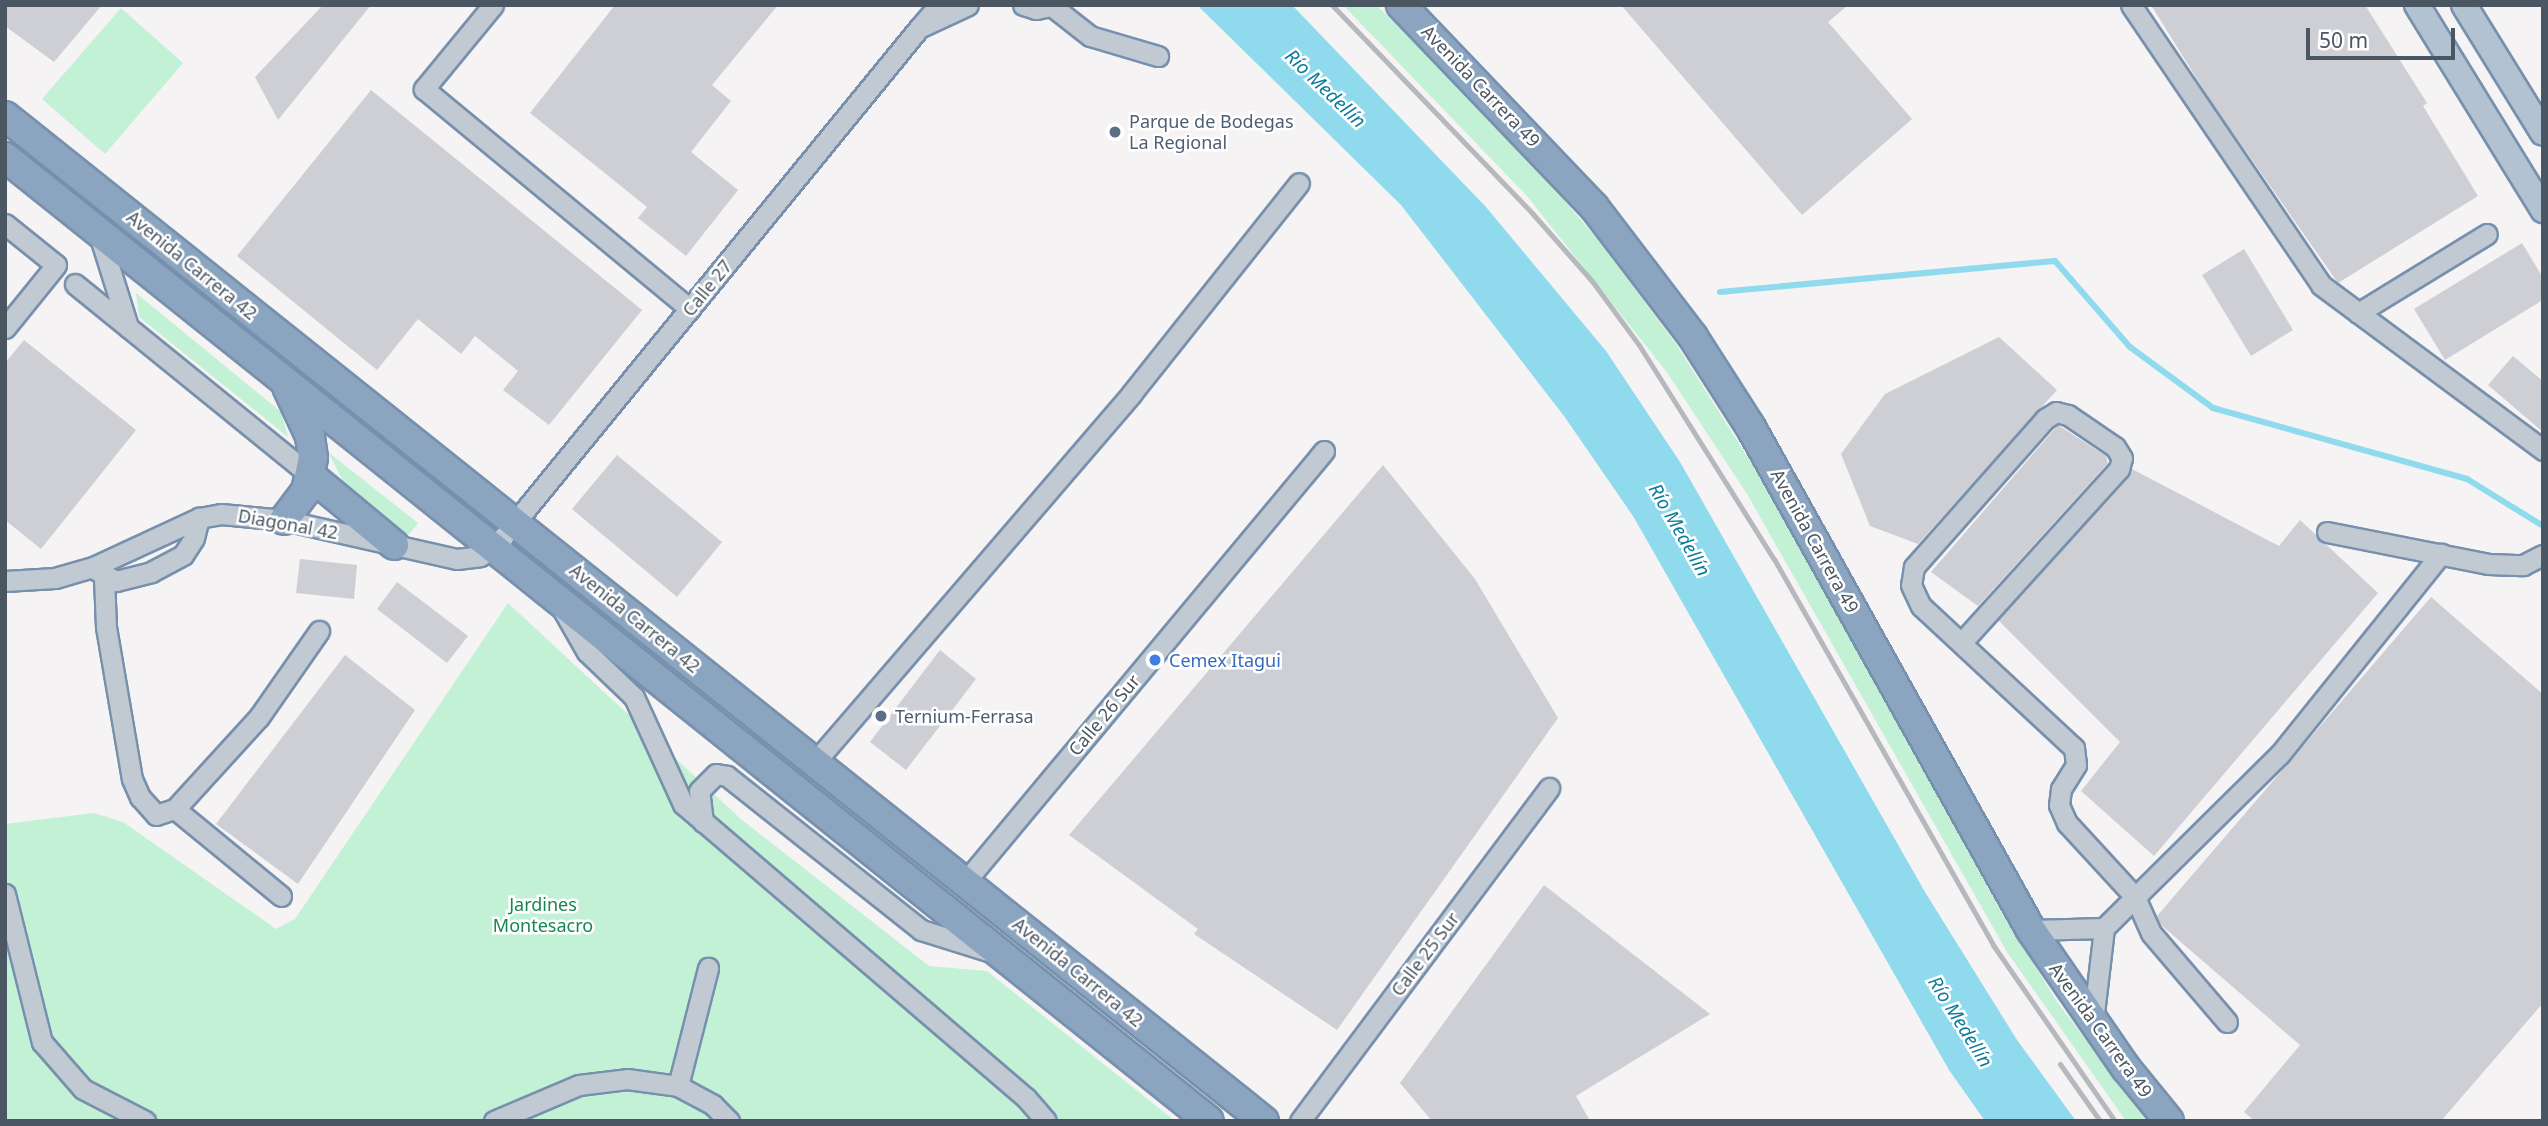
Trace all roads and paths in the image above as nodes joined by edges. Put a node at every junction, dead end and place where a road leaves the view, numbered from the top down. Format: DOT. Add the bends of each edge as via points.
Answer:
graph roads {
  1 [pos="493,5"];
  2 [pos="939,5"];
  3 [pos="968,5"];
  4 [pos="1023,5"];
  5 [pos="1401,5"];
  6 [pos="2131,5"];
  7 [pos="2417,5"];
  8 [pos="2464,5"];
  9 [pos="1055,6"];
  10 [pos="919,28"];
  11 [pos="1158,56"];
  12 [pos="5,116"];
  13 [pos="2543,133"];
  14 [pos="5,157"];
  15 [pos="1299,183"];
  16 [pos="2543,210"];
  17 [pos="5,224"];
  18 [pos="98,231"];
  19 [pos="2487,234"];
  20 [pos="75,284"];
  21 [pos="690,309"];
  22 [pos="2358,313"];
  23 [pos="128,327"];
  24 [pos="5,328"];
  25 [pos="282,379"];
  26 [pos="2543,450"];
  27 [pos="1324,451"];
  28 [pos="311,476"];
  29 [pos="200,518"];
  30 [pos="284,520"];
  31 [pos="515,523"];
  32 [pos="2326,533"];
  33 [pos="394,545"];
  34 [pos="495,548"];
  35 [pos="2441,554"];
  36 [pos="2543,555"];
  37 [pos="98,572"];
  38 [pos="5,581"];
  39 [pos="552,595"];
  40 [pos="320,631"];
  41 [pos="1962,642"];
  42 [pos="815,762"];
  43 [pos="1549,788"];
  44 [pos="175,809"];
  45 [pos="703,823"];
  46 [pos="965,882"];
  47 [pos="5,894"];
  48 [pos="281,896"];
  49 [pos="2135,897"];
  50 [pos="2104,928"];
  51 [pos="2031,930"];
  52 [pos="1001,955"];
  53 [pos="708,968"];
  54 [pos="1130,1013"];
  55 [pos="2093,1022"];
  56 [pos="2227,1022"];
  57 [pos="678,1086"];
  58 [pos="1201,1114"];
  59 [pos="145,1121"];
  60 [pos="494,1121"];
  61 [pos="729,1121"];
  62 [pos="1046,1121"];
  63 [pos="1264,1121"];
  64 [pos="1300,1121"];
  65 [pos="2169,1121"];
  1 -- 21 [label="street" via="424,89"];
  2 -- 10 [label="street, Calle 27"];
  3 -- 10 [label="street, Calle 27"];
  4 -- 9 [label="street"];
  5 -- 51 [label="highway, Avenida Carrera 49" via="1585,197 1693,337 1750,426"];
  6 -- 22 [label="street" via="2321,285"];
  7 -- 16 [label="main road"];
  8 -- 13 [label="main road"];
  9 -- 11 [label="street" via="1090,36"];
  10 -- 21 [label="street, Calle 27"];
  12 -- 31 [label="highway, Avenida Carrera 42"];
  14 -- 18 [label="highway, Avenida Carrera 42"];
  15 -- 42 [label="street" via="1132,393"];
  17 -- 24 [label="street" via="56,265"];
  18 -- 23 [label="street"];
  18 -- 25 [label="highway, Avenida Carrera 42"];
  19 -- 22 [label="street"];
  20 -- 23 [label="street"];
  21 -- 31 [label="street, Calle 27"];
  22 -- 26 [label="street"];
  23 -- 28 [label="street"];
  25 -- 28 [label="highway" via="310,436"];
  25 -- 34 [label="highway, Avenida Carrera 42"];
  27 -- 46 [label="street, Calle 26 Sur"];
  28 -- 30 [label="highway" via="300,502"];
  28 -- 33 [label="highway"];
  29 -- 30 [label="street, Diagonal 42" via="243,514"];
  29 -- 37 [label="street, Diagonal 42"];
  29 -- 37 [label="street" via="183,555 131,580"];
  30 -- 33 [label="street, Diagonal 42"];
  31 -- 34 [label="street, Calle 27"];
  31 -- 42 [label="highway, Avenida Carrera 42"];
  32 -- 35 [label="street"];
  33 -- 34 [label="street, Diagonal 42" via="457,559 480,556"];
  34 -- 39 [label="highway, Avenida Carrera 42"];
  35 -- 36 [label="street" via="2511,565 2523,565"];
  35 -- 49 [label="street" via="2280,754"];
  37 -- 38 [label="street, Diagonal 42"];
  37 -- 44 [label="street" via="132,779 140,797 156,814"];
  39 -- 45 [label="street" via="587,652 634,697 670,783"];
  39 -- 52 [label="highway, Avenida Carrera 42"];
  40 -- 44 [label="street" via="259,716"];
  41 -- 41 [label="street" via="2119,469 2122,458 2115,447 2068,415 2056,412 2045,419 1914,567 1910,585 1921,606"];
  41 -- 49 [label="street" via="2074,748 2076,765 2061,789 2059,804 2067,823"];
  42 -- 46 [label="highway, Avenida Carrera 42"];
  43 -- 64 [label="street, Calle 25 Sur"];
  44 -- 48 [label="street"];
  45 -- 52 [label="street" via="699,790 716,774 727,776 921,930"];
  45 -- 62 [label="street" via="1026,1098"];
  46 -- 54 [label="highway, Avenida Carrera 42"];
  47 -- 59 [label="street" via="42,1042 83,1089"];
  49 -- 50 [label="street"];
  49 -- 56 [label="street" via="2151,933"];
  50 -- 51 [label="street"];
  50 -- 55 [label="street"];
  51 -- 55 [label="highway, Avenida Carrera 49"];
  52 -- 58 [label="highway, Avenida Carrera 42"];
  53 -- 57 [label="street"];
  54 -- 58 [label="highway"];
  54 -- 63 [label="highway, Avenida Carrera 42"];
  55 -- 65 [label="highway, Avenida Carrera 49"];
  57 -- 60 [label="street" via="627,1079 579,1085"];
  57 -- 61 [label="street" via="713,1105"];
}
